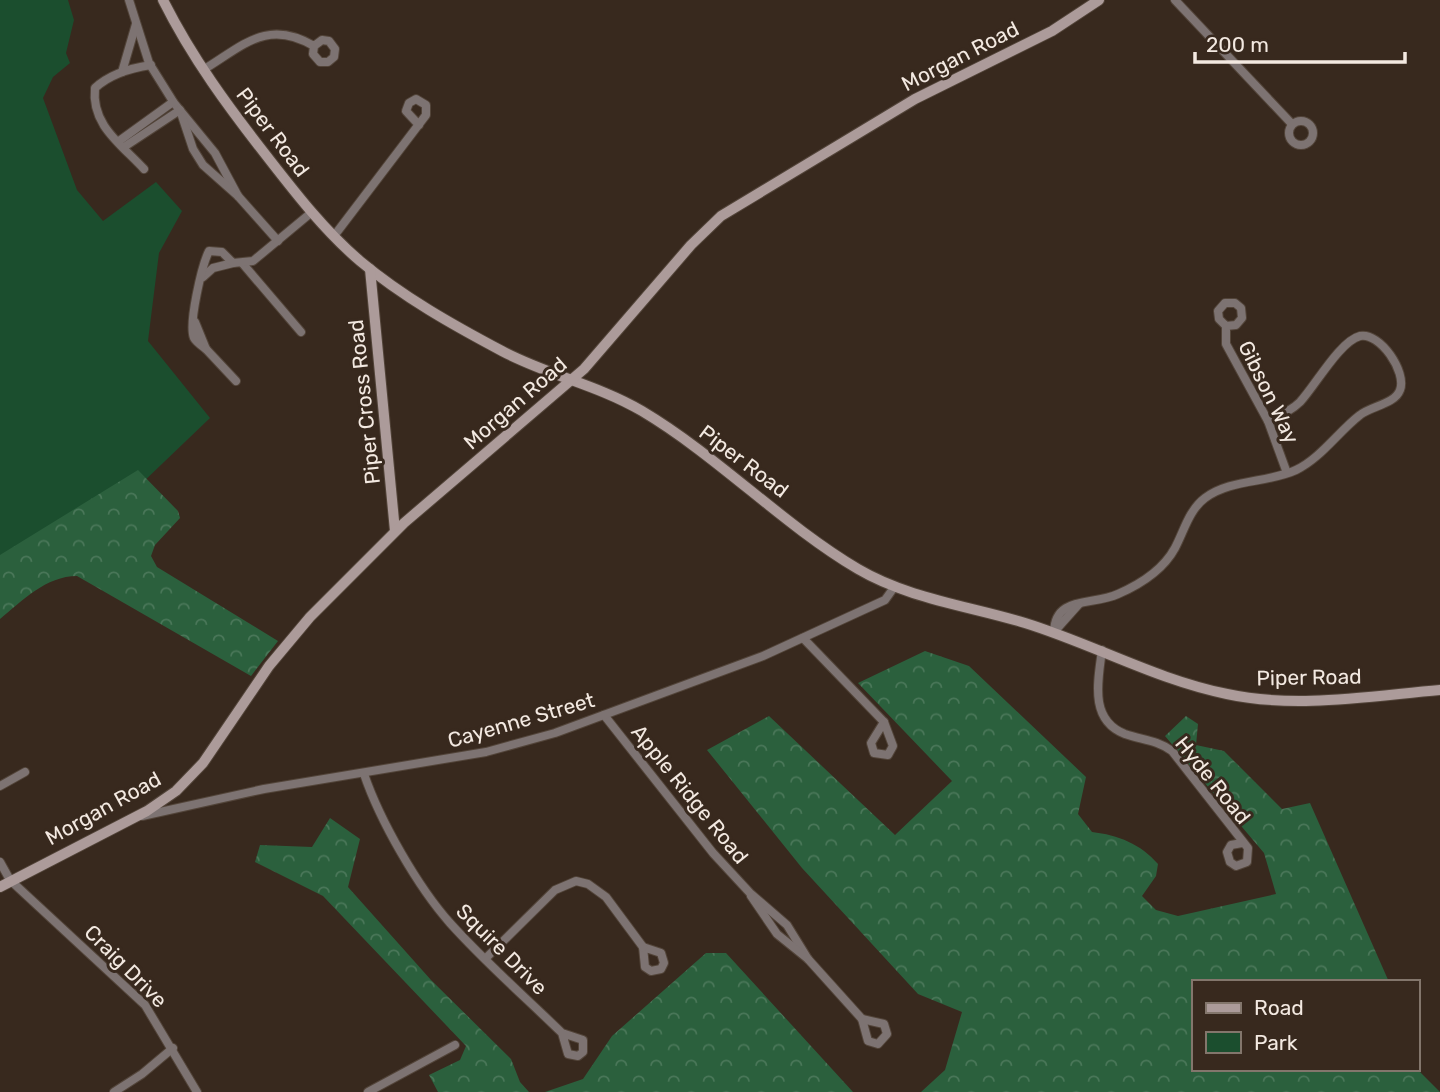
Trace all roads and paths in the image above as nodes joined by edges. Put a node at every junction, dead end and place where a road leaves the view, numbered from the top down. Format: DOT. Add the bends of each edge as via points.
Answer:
graph roads {
  1 [pos="129,0"];
  2 [pos="1099,0"];
  3 [pos="1175,0"];
  4 [pos="165,1"];
  5 [pos="136,24"];
  6 [pos="314,46"];
  7 [pos="151,65"];
  8 [pos="203,71"];
  9 [pos="122,72"];
  10 [pos="173,102"];
  11 [pos="180,110"];
  12 [pos="1291,123"];
  13 [pos="419,125"];
  14 [pos="122,144"];
  15 [pos="145,169"];
  16 [pos="238,196"];
  17 [pos="312,212"];
  18 [pos="334,236"];
  19 [pos="278,241"];
  20 [pos="233,263"];
  21 [pos="243,264"];
  22 [pos="370,269"];
  23 [pos="200,283"];
  24 [pos="1226,326"];
  25 [pos="301,332"];
  26 [pos="572,380"];
  27 [pos="236,381"];
  28 [pos="1268,421"];
  29 [pos="1287,473"];
  30 [pos="395,531"];
  31 [pos="895,586"];
  32 [pos="1054,632"];
  33 [pos="803,638"];
  34 [pos="1102,650"];
  35 [pos="1440,690"];
  36 [pos="604,715"];
  37 [pos="884,722"];
  38 [pos="25,772"];
  39 [pos="364,774"];
  40 [pos="0,786"];
  41 [pos="171,796"];
  42 [pos="199,806"];
  43 [pos="132,818"];
  44 [pos="1242,843"];
  45 [pos="0,862"];
  46 [pos="10,880"];
  47 [pos="0,887"];
  48 [pos="750,893"];
  49 [pos="787,925"];
  50 [pos="777,934"];
  51 [pos="643,947"];
  52 [pos="486,958"];
  53 [pos="808,958"];
  54 [pos="862,1019"];
  55 [pos="562,1033"];
  56 [pos="455,1045"];
  57 [pos="173,1048"];
  58 [pos="114,1092"];
  59 [pos="197,1092"];
  60 [pos="368,1092"];
  1 -- 5 [label="street"];
  2 -- 26 [label="main road, Morgan Road" via="729,209 691,245"];
  3 -- 12 [label="street"];
  4 -- 8 [label="main road, Piper Road"];
  5 -- 7 [label="street"];
  5 -- 9 [label="street"];
  6 -- 8 [label="street" via="289,33 266,34"];
  7 -- 9 [label="street"];
  7 -- 10 [label="street"];
  8 -- 17 [label="main road, Piper Road"];
  9 -- 14 [label="street" via="94,88 93,100 100,123"];
  10 -- 11 [label="street"];
  10 -- 14 [label="street"];
  11 -- 14 [label="street"];
  11 -- 16 [label="street" via="215,153"];
  11 -- 16 [label="street" via="203,165"];
  13 -- 18 [label="street"];
  14 -- 15 [label="street"];
  16 -- 19 [label="street"];
  17 -- 18 [label="main road, Piper Road"];
  17 -- 19 [label="street"];
  18 -- 22 [label="main road, Piper Road"];
  19 -- 21 [label="street"];
  20 -- 21 [label="street"];
  20 -- 23 [label="street" via="213,268"];
  20 -- 23 [label="street" via="222,252 211,250"];
  21 -- 25 [label="street"];
  22 -- 26 [label="main road, Piper Road" via="489,345"];
  22 -- 30 [label="main road, Piper Cross Road"];
  23 -- 27 [label="street" via="194,338"];
  24 -- 28 [label="street, Gibson Way" via="1226,344"];
  26 -- 30 [label="main road, Morgan Road"];
  26 -- 31 [label="main road, Piper Road" via="655,419 844,560"];
  28 -- 29 [label="street, Gibson Way"];
  28 -- 29 [label="street" via="1297,405 1346,345 1358,337 1377,339 1398,372 1400,389 1394,398 1368,408 1307,463"];
  29 -- 32 [label="street" via="1211,494 1194,509 1168,558 1149,577 1112,597 1069,604 1059,612"];
  30 -- 41 [label="main road, Morgan Road" via="297,631 203,763"];
  31 -- 32 [label="main road, Piper Road"];
  31 -- 33 [label="street, Cayenne Street" via="885,600"];
  32 -- 34 [label="main road, Piper Road"];
  33 -- 36 [label="street, Cayenne Street"];
  33 -- 37 [label="street"];
  34 -- 35 [label="main road, Piper Road" via="1190,684 1246,697 1296,700"];
  34 -- 44 [label="street, Hyde Road" via="1096,691 1104,718 1126,734 1157,741 1172,751"];
  36 -- 39 [label="street, Cayenne Street" via="486,752"];
  36 -- 48 [label="street, Apple Ridge Road"];
  38 -- 40 [label="street"];
  39 -- 42 [label="street, Cayenne Street" via="264,789"];
  39 -- 52 [label="street, Squire Drive" via="396,842 439,910"];
  41 -- 42 [label="street" via="182,806"];
  41 -- 43 [label="main road, Morgan Road"];
  42 -- 43 [label="street, Cayenne Street"];
  43 -- 46 [label="main road, Morgan Road"];
  45 -- 46 [label="street, Craig Drive"];
  46 -- 47 [label="main road, Morgan Road"];
  46 -- 57 [label="street, Craig Drive" via="145,1005"];
  48 -- 49 [label="street, Apple Ridge Road"];
  48 -- 50 [label="street, Apple Ridge Road"];
  49 -- 50 [label="street"];
  49 -- 53 [label="street, Apple Ridge Road"];
  50 -- 53 [label="street, Apple Ridge Road"];
  51 -- 52 [label="street" via="606,897 576,881 555,890"];
  52 -- 55 [label="street, Squire Drive"];
  53 -- 54 [label="street, Apple Ridge Road"];
  56 -- 60 [label="street"];
  57 -- 58 [label="street"];
  57 -- 59 [label="street, Craig Drive"];
}
